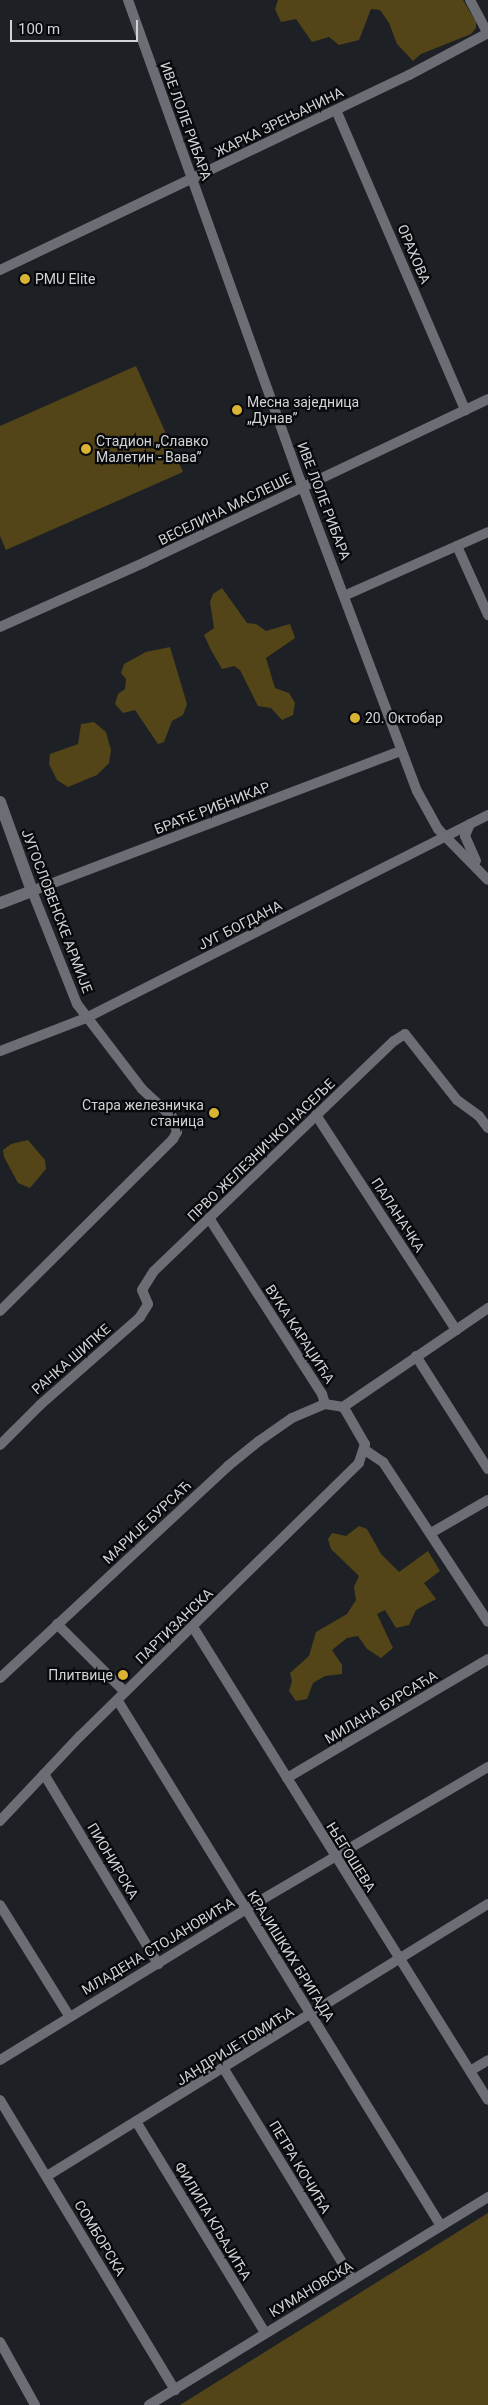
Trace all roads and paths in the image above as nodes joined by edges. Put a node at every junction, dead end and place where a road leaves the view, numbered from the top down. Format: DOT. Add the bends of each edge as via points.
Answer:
graph roads {
  1 [pos="128,0"];
  2 [pos="470,0"];
  3 [pos="488,34"];
  4 [pos="336,110"];
  5 [pos="193,179"];
  6 [pos="0,270"];
  7 [pos="488,399"];
  8 [pos="465,410"];
  9 [pos="303,487"];
  10 [pos="488,532"];
  11 [pos="457,546"];
  12 [pos="346,595"];
  13 [pos="488,615"];
  14 [pos="0,627"];
  15 [pos="402,751"];
  16 [pos="0,802"];
  17 [pos="488,815"];
  18 [pos="470,824"];
  19 [pos="446,837"];
  20 [pos="485,876"];
  21 [pos="32,891"];
  22 [pos="0,903"];
  23 [pos="86,1018"];
  24 [pos="0,1051"];
  25 [pos="316,1115"];
  26 [pos="488,1128"];
  27 [pos="209,1218"];
  28 [pos="142,1290"];
  29 [pos="488,1308"];
  30 [pos="0,1311"];
  31 [pos="456,1330"];
  32 [pos="416,1356"];
  33 [pos="325,1404"];
  34 [pos="343,1407"];
  35 [pos="0,1445"];
  36 [pos="364,1450"];
  37 [pos="488,1469"];
  38 [pos="488,1500"];
  39 [pos="431,1533"];
  40 [pos="487,1620"];
  41 [pos="57,1624"];
  42 [pos="193,1627"];
  43 [pos="488,1659"];
  44 [pos="0,1678"];
  45 [pos="125,1692"];
  46 [pos="118,1701"];
  47 [pos="488,1767"];
  48 [pos="44,1774"];
  49 [pos="287,1778"];
  50 [pos="0,1821"];
  51 [pos="335,1857"];
  52 [pos="488,1904"];
  53 [pos="0,1905"];
  54 [pos="246,1909"];
  55 [pos="400,1959"];
  56 [pos="158,1964"];
  57 [pos="312,2014"];
  58 [pos="69,2016"];
  59 [pos="0,2060"];
  60 [pos="488,2060"];
  61 [pos="224,2069"];
  62 [pos="470,2071"];
  63 [pos="0,2100"];
  64 [pos="488,2100"];
  65 [pos="137,2123"];
  66 [pos="47,2176"];
  67 [pos="488,2197"];
  68 [pos="441,2226"];
  69 [pos="353,2280"];
  70 [pos="265,2333"];
  71 [pos="0,2342"];
  72 [pos="175,2390"];
  73 [pos="35,2405"];
  74 [pos="149,2405"];
  1 -- 5 [label="street, ИВЕ ЛОЛЕ РИБАРА"];
  2 -- 3 [label="street"];
  3 -- 4 [label="street, ЖАРКА ЗРЕЊАНИНА"];
  4 -- 5 [label="street, ЖАРКА ЗРЕЊАНИНА"];
  4 -- 8 [label="street, ОРАХОВА"];
  5 -- 6 [label="street, ЖАРКА ЗРЕЊАНИНА"];
  5 -- 9 [label="street, ИВЕ ЛОЛЕ РИБАРА"];
  7 -- 8 [label="street, ВЕСЕЛИНА МАСЛЕШЕ"];
  8 -- 9 [label="street, ВЕСЕЛИНА МАСЛЕШЕ"];
  9 -- 12 [label="street, ИВЕ ЛОЛЕ РИБАРА"];
  9 -- 14 [label="street, ВЕСЕЛИНА МАСЛЕШЕ"];
  10 -- 11 [label="street"];
  11 -- 12 [label="street"];
  11 -- 13 [label="street"];
  12 -- 15 [label="street, ИВЕ ЛОЛЕ РИБАРА"];
  15 -- 19 [label="street, ИВЕ ЛОЛЕ РИБАРА" via="423,806"];
  15 -- 21 [label="street, БРАЋЕ РИБНИКАР"];
  16 -- 21 [label="street, ЈУГОСЛОВЕНСКЕ АРМИЈЕ"];
  17 -- 18 [label="street, ЈУГ БОГДАНА"];
  18 -- 19 [label="street, ЈУГ БОГДАНА"];
  18 -- 20 [label="street" via="466,830 466,843"];
  19 -- 20 [label="street, ИВЕ ЛОЛЕ РИБАРА"];
  19 -- 23 [label="street, ЈУГ БОГДАНА"];
  21 -- 22 [label="street"];
  21 -- 23 [label="street, ЈУГОСЛОВЕНСКЕ АРМИЈЕ" via="59,966"];
  23 -- 24 [label="street, ЈУГ БОГДАНА"];
  23 -- 30 [label="street, ЈУГОСЛОВЕНСКЕ АРМИЈЕ" via="142,1089 172,1117 177,1125 173,1139"];
  25 -- 26 [label="street, ПРВО ЖЕЛЕЗНИЧКО НАСЕЉЕ" via="405,1034 457,1100 479,1116"];
  25 -- 27 [label="street, ПРВО ЖЕЛЕЗНИЧКО НАСЕЉЕ"];
  25 -- 31 [label="street, ПАЛАНАЧКА"];
  27 -- 28 [label="street, ПРВО ЖЕЛЕЗНИЧКО НАСЕЉЕ" via="154,1271"];
  27 -- 33 [label="street, ВУКА КАРАЏИЋА" via="322,1394"];
  28 -- 35 [label="street, РАНКА ШИПКЕ" via="148,1304 140,1316"];
  29 -- 31 [label="street"];
  31 -- 32 [label="street"];
  32 -- 34 [label="street"];
  32 -- 37 [label="street"];
  33 -- 34 [label="street, ВУКА КАРАЏИЋА"];
  33 -- 41 [label="street, МАРИЈЕ БУРСАЋ" via="292,1418 228,1466"];
  34 -- 36 [label="street" via="363,1438"];
  36 -- 39 [label="street" via="383,1462"];
  36 -- 42 [label="street, ПАРТИЗАНСКА" via="359,1463"];
  38 -- 39 [label="street"];
  39 -- 40 [label="street"];
  41 -- 44 [label="street, МАРИЈЕ БУРСАЋ"];
  41 -- 45 [label="street"];
  42 -- 45 [label="street, ПАРТИЗАНСКА"];
  42 -- 49 [label="street, ЊЕГОШЕВА"];
  43 -- 49 [label="street, МИЛАНА БУРСАЋА"];
  45 -- 46 [label="street, ПАРТИЗАНСКА"];
  46 -- 48 [label="street, ПАРТИЗАНСКА"];
  46 -- 54 [label="street, КРАЈИШКИХ БРИГАДА"];
  47 -- 51 [label="street, МЛАДЕНА СТОЈАНОВИЋА"];
  48 -- 50 [label="street, ПАРТИЗАНСКА"];
  48 -- 56 [label="street, ПИОНИРСКА"];
  49 -- 51 [label="street, ЊЕГОШЕВА"];
  51 -- 54 [label="street, МЛАДЕНА СТОЈАНОВИЋА"];
  51 -- 55 [label="street, ЊЕГОШЕВА"];
  52 -- 55 [label="street, ЈАНДРИЈЕ ТОМИЋА"];
  53 -- 58 [label="street"];
  54 -- 56 [label="street, МЛАДЕНА СТОЈАНОВИЋА"];
  54 -- 57 [label="street, КРАЈИШКИХ БРИГАДА"];
  55 -- 57 [label="street, ЈАНДРИЈЕ ТОМИЋА"];
  55 -- 62 [label="street, ЊЕГОШЕВА"];
  56 -- 58 [label="street, МЛАДЕНА СТОЈАНОВИЋА"];
  57 -- 61 [label="street, ЈАНДРИЈЕ ТОМИЋА"];
  57 -- 68 [label="street, КРАЈИШКИХ БРИГАДА"];
  58 -- 59 [label="street, МЛАДЕНА СТОЈАНОВИЋА"];
  60 -- 62 [label="street"];
  61 -- 65 [label="street, ЈАНДРИЈЕ ТОМИЋА"];
  61 -- 69 [label="street, ПЕТРА КОЧИЋА"];
  62 -- 64 [label="street, ЊЕГОШЕВА"];
  63 -- 66 [label="street, СОМБОРСКА"];
  65 -- 66 [label="street, ЈАНДРИЈЕ ТОМИЋА"];
  65 -- 70 [label="street, ФИЛИПА КЉАЈИЋА"];
  66 -- 72 [label="street, СОМБОРСКА"];
  67 -- 68 [label="street, КУМАНОВСКА"];
  68 -- 69 [label="street, КУМАНОВСКА"];
  69 -- 70 [label="street, КУМАНОВСКА"];
  70 -- 72 [label="street, КУМАНОВСКА"];
  71 -- 73 [label="street"];
  72 -- 74 [label="street, КУМАНОВСКА"];
}
